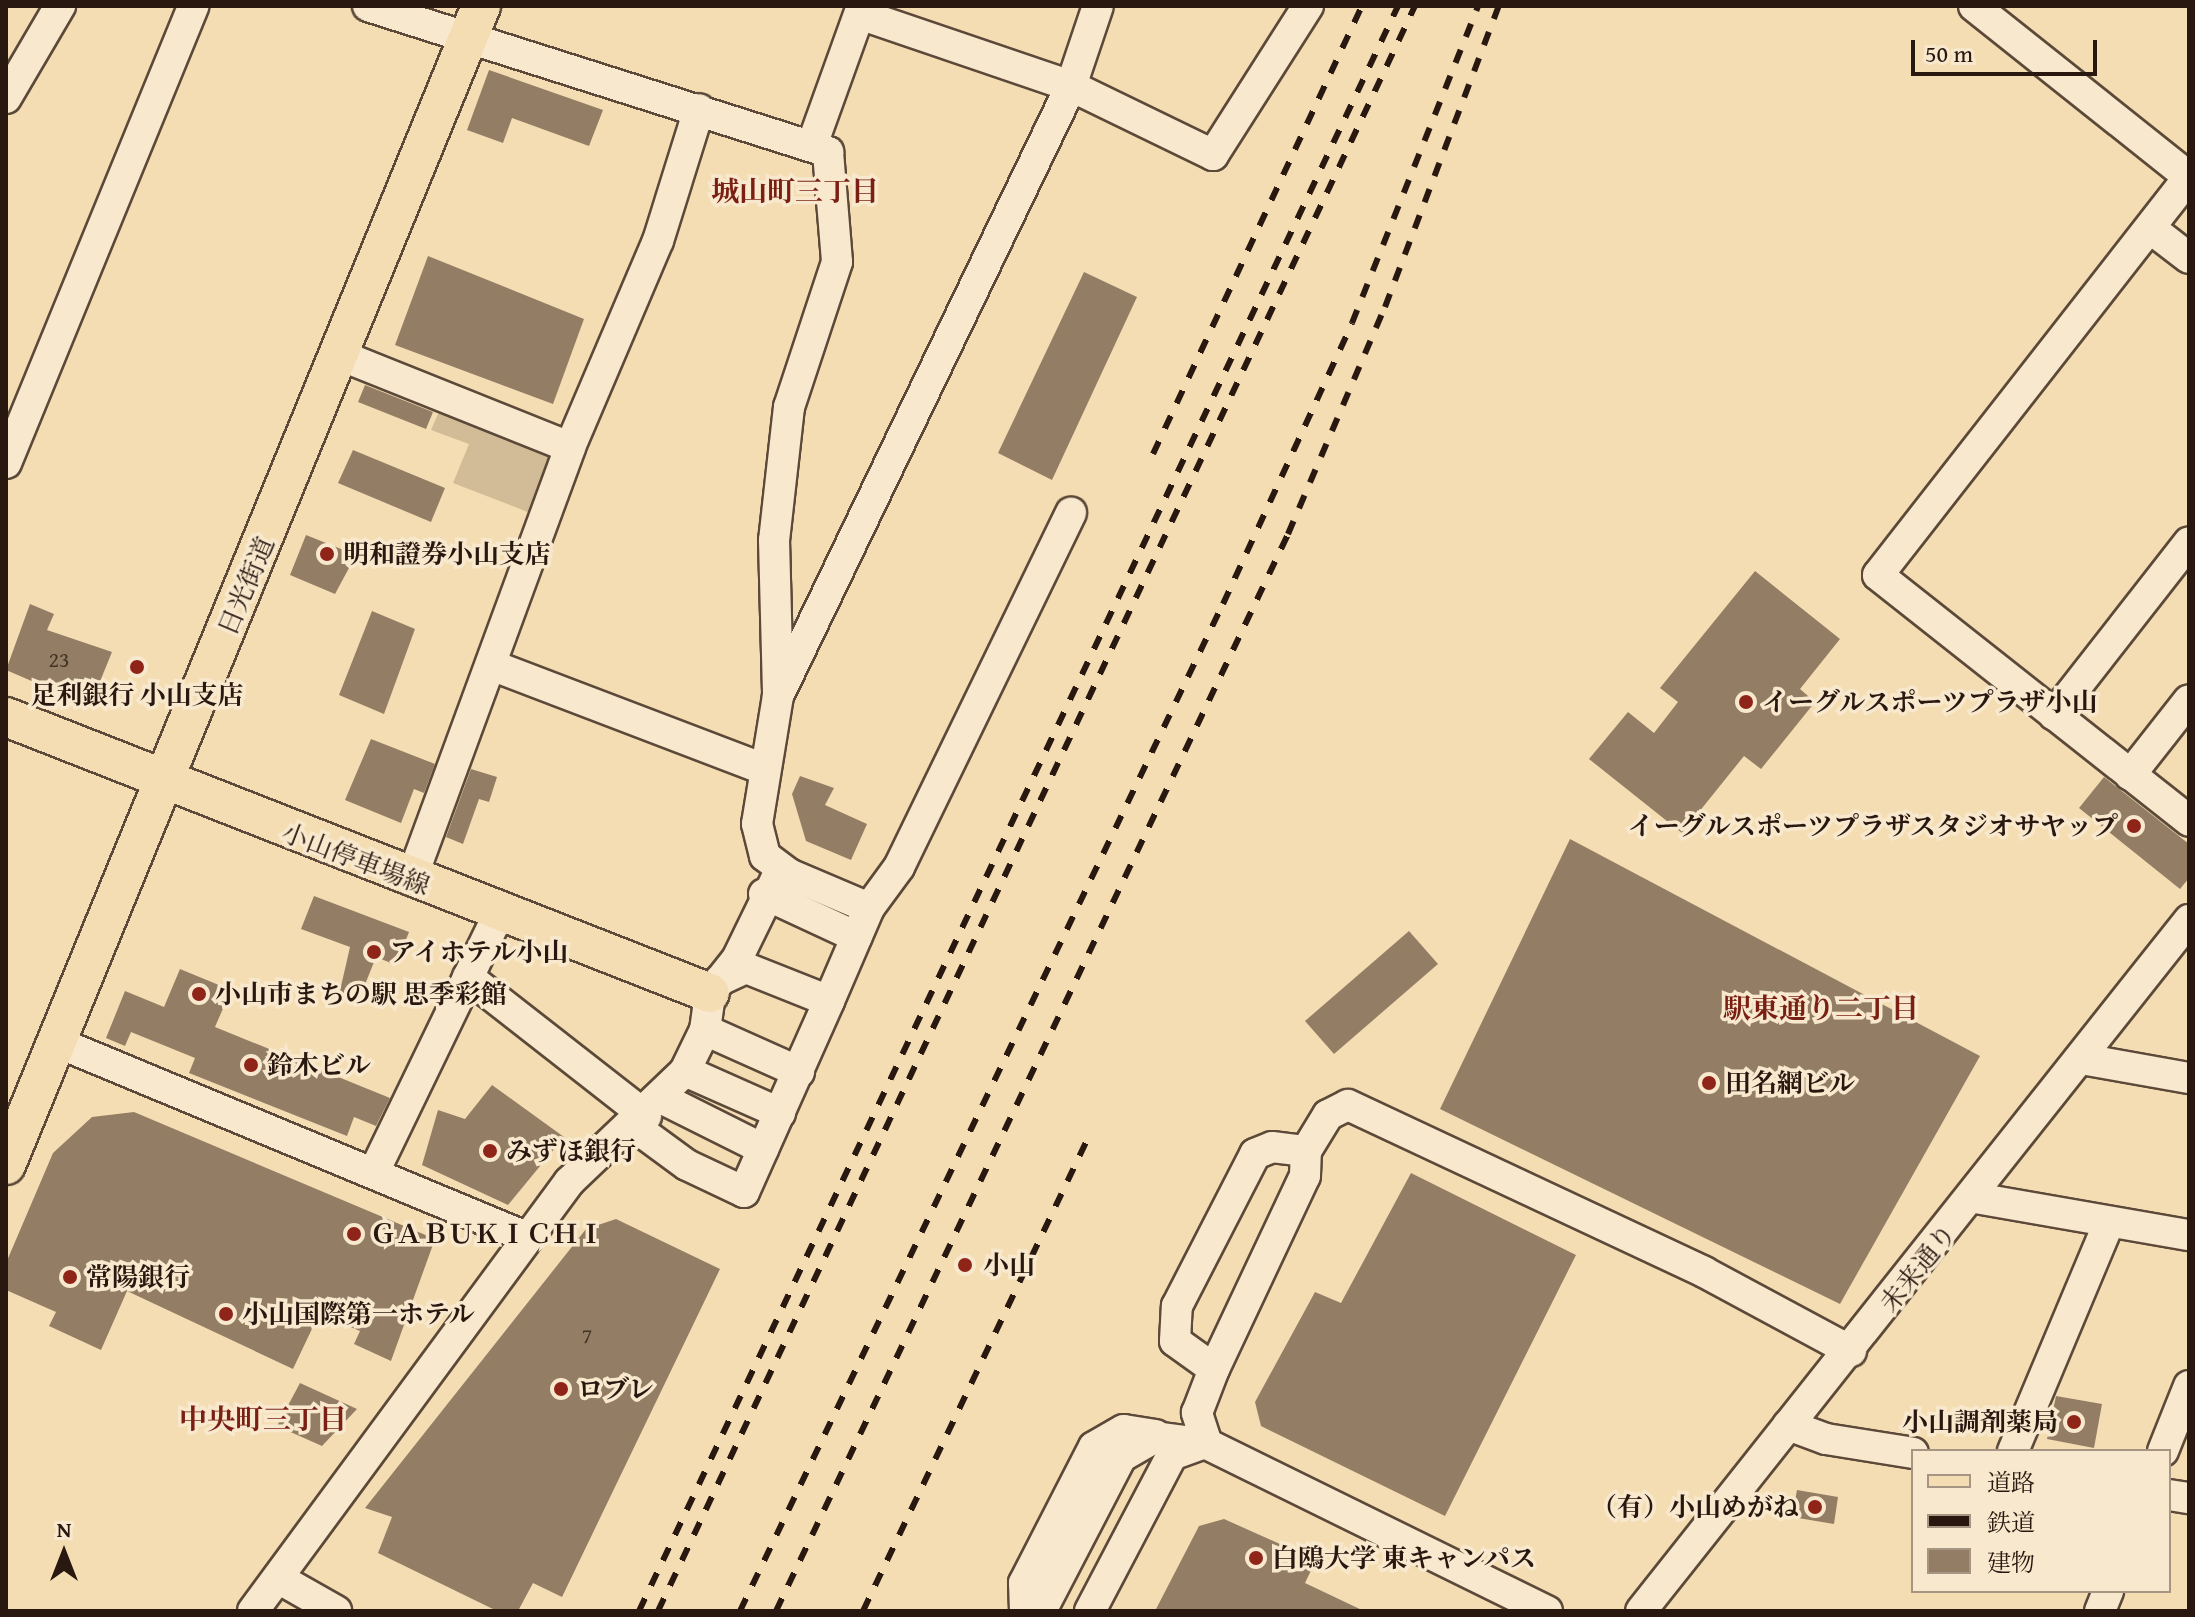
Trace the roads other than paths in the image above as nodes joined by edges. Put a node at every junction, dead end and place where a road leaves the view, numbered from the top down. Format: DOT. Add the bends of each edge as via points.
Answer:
graph roads {
  1 [pos="60,6"];
  2 [pos="193,6"];
  3 [pos="368,6"];
  4 [pos="1098,6"];
  5 [pos="1308,6"];
  6 [pos="1974,6"];
  7 [pos="862,10"];
  8 [pos="477,21"];
  9 [pos="1071,86"];
  10 [pos="6,98"];
  11 [pos="699,109"];
  12 [pos="812,145"];
  13 [pos="2189,177"];
  14 [pos="2150,228"];
  15 [pos="2189,258"];
  16 [pos="342,356"];
  17 [pos="570,447"];
  18 [pos="6,463"];
  19 [pos="1071,513"];
  20 [pos="2189,542"];
  21 [pos="494,666"];
  22 [pos="778,696"];
  23 [pos="2189,700"];
  24 [pos="2054,715"];
  25 [pos="6,717"];
  26 [pos="761,768"];
  27 [pos="2130,775"];
  28 [pos="164,785"];
  29 [pos="2189,821"];
  30 [pos="789,874"];
  31 [pos="411,880"];
  32 [pos="764,894"];
  33 [pos="869,908"];
  34 [pos="499,913"];
  35 [pos="2189,920"];
  36 [pos="857,937"];
  37 [pos="468,977"];
  38 [pos="710,993"];
  39 [pos="829,1001"];
  40 [pos="705,1030"];
  41 [pos="59,1043"];
  42 [pos="2082,1059"];
  43 [pos="685,1071"];
  44 [pos="799,1072"];
  45 [pos="2189,1078"];
  46 [pos="780,1113"];
  47 [pos="648,1114"];
  48 [pos="763,1149"];
  49 [pos="1306,1151"];
  50 [pos="6,1165"];
  51 [pos="374,1172"];
  52 [pos="1976,1198"];
  53 [pos="2109,1223"];
  54 [pos="2189,1235"];
  55 [pos="526,1237"];
  56 [pos="1851,1351"];
  57 [pos="1214,1369"];
  58 [pos="2189,1386"];
  59 [pos="1788,1425"];
  60 [pos="1166,1437"];
  61 [pos="1207,1444"];
  62 [pos="2014,1449"];
  63 [pos="2164,1449"];
  64 [pos="1911,1453"];
  65 [pos="278,1578"];
  66 [pos="253,1611"];
  67 [pos="336,1611"];
  68 [pos="1025,1611"];
  69 [pos="1041,1611"];
  70 [pos="1090,1611"];
  71 [pos="1547,1611"];
  72 [pos="1641,1611"];
  1 -- 10 [label="street"];
  2 -- 18 [label="street"];
  3 -- 8 [label="street"];
  4 -- 9 [label="street"];
  5 -- 9 [label="street" via="1213,155"];
  6 -- 13 [label="street"];
  7 -- 9 [label="street"];
  7 -- 12 [label="street"];
  8 -- 11 [label="street"];
  8 -- 16 [label="main road, 日光街道"];
  9 -- 22 [label="street"];
  11 -- 12 [label="street"];
  11 -- 17 [label="street" via="658,241"];
  12 -- 22 [label="street" via="828,152 837,262 789,407 774,540"];
  13 -- 14 [label="street"];
  14 -- 15 [label="street"];
  14 -- 24 [label="street" via="1878,575"];
  16 -- 17 [label="street"];
  16 -- 28 [label="main road, 日光街道"];
  17 -- 21 [label="street"];
  19 -- 33 [label="street" via="899,867"];
  20 -- 24 [label="street"];
  21 -- 26 [label="street"];
  21 -- 31 [label="street"];
  22 -- 26 [label="street"];
  23 -- 27 [label="street"];
  24 -- 27 [label="street"];
  25 -- 28 [label="main road, 小山停車場線"];
  26 -- 30 [label="street" via="757,824 765,856"];
  27 -- 29 [label="street"];
  28 -- 31 [label="main road, 小山停車場線"];
  28 -- 41 [label="main road, 日光街道"];
  30 -- 32 [label="street"];
  30 -- 33 [label="street"];
  31 -- 34 [label="main road, 小山停車場線"];
  32 -- 36 [label="street"];
  32 -- 38 [label="street" via="737,959"];
  33 -- 36 [label="street"];
  34 -- 37 [label="street"];
  34 -- 38 [label="main road, 小山停車場線"];
  35 -- 42 [label="street, 未来通り"];
  36 -- 39 [label="street"];
  37 -- 47 [label="street"];
  37 -- 51 [label="street"];
  38 -- 39 [label="street" via="728,972 746,968"];
  38 -- 40 [label="street"];
  39 -- 44 [label="street"];
  40 -- 43 [label="street"];
  40 -- 44 [label="street"];
  41 -- 50 [label="main road, 日光街道"];
  41 -- 51 [label="street"];
  42 -- 45 [label="street"];
  42 -- 52 [label="street, 未来通り"];
  43 -- 46 [label="street"];
  43 -- 47 [label="street"];
  44 -- 46 [label="street"];
  46 -- 48 [label="street"];
  47 -- 48 [label="street"];
  47 -- 48 [label="street" via="687,1165 744,1192"];
  47 -- 55 [label="street" via="586,1162"];
  49 -- 56 [label="street" via="1328,1115 1360,1106"];
  49 -- 57 [label="street" via="1305,1176"];
  49 -- 57 [label="street" via="1272,1147 1255,1154 1177,1306 1175,1341"];
  51 -- 55 [label="street"];
  52 -- 53 [label="street"];
  52 -- 56 [label="street, 未来通り"];
  53 -- 54 [label="street"];
  53 -- 62 [label="street"];
  55 -- 65 [label="street"];
  56 -- 59 [label="street, 未来通り"];
  57 -- 61 [label="street" via="1197,1413"];
  58 -- 63 [label="street"];
  59 -- 64 [label="street" via="1826,1439"];
  59 -- 72 [label="street, 未来通り"];
  60 -- 61 [label="street"];
  60 -- 68 [label="street" via="1124,1430 1094,1447 1024,1583"];
  60 -- 69 [label="street" via="1143,1440 1121,1457"];
  61 -- 70 [label="street" via="1172,1455"];
  61 -- 71 [label="street"];
  65 -- 66 [label="street"];
  65 -- 67 [label="street"];
}
